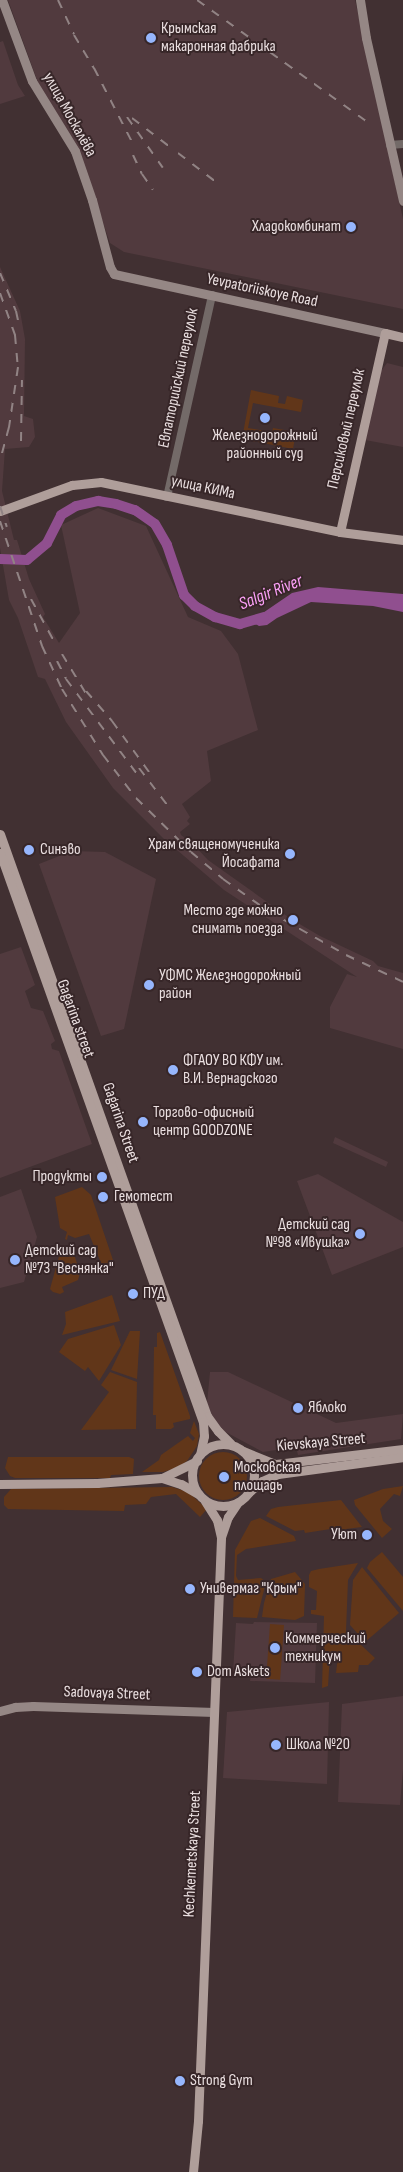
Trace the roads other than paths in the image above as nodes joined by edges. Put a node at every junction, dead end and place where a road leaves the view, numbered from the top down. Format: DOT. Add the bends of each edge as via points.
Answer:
graph roads {
  1 [pos="2,0"];
  2 [pos="360,0"];
  3 [pos="390,144"];
  4 [pos="403,144"];
  5 [pos="403,200"];
  6 [pos="114,274"];
  7 [pos="212,295"];
  8 [pos="384,333"];
  9 [pos="403,337"];
  10 [pos="167,497"];
  11 [pos="0,511"];
  12 [pos="340,532"];
  13 [pos="403,540"];
  14 [pos="0,834"];
  15 [pos="0,853"];
  16 [pos="232,1444"];
  17 [pos="403,1449"];
  18 [pos="243,1451"];
  19 [pos="403,1457"];
  20 [pos="198,1458"];
  21 [pos="162,1478"];
  22 [pos="0,1484"];
  23 [pos="198,1494"];
  24 [pos="242,1499"];
  25 [pos="205,1501"];
  26 [pos="221,1537"];
  27 [pos="0,1711"];
  28 [pos="214,1712"];
  29 [pos="193,2172"];
  1 -- 6 [label="main road, улица Москалёва" via="32,81 75,152"];
  2 -- 3 [label="main road"];
  3 -- 4 [label="street"];
  3 -- 5 [label="main road"];
  6 -- 7 [label="main road, Yevpatoriiskoye Road"];
  7 -- 8 [label="main road, Yevpatoriiskoye Road"];
  7 -- 10 [label="street, Евпаторийский переулок"];
  8 -- 9 [label="main road, Yevpatoriiskoye Road"];
  8 -- 12 [label="main road, Персиковый переулок"];
  10 -- 11 [label="main road, улица КИМа" via="124,486 86,482"];
  10 -- 12 [label="main road, улица КИМа"];
  12 -- 13 [label="main road, улица КИМа"];
  14 -- 16 [label="main road, Gagarina Street" via="207,1416"];
  15 -- 20 [label="main road, Gagarina Street" via="203,1422 204,1436"];
  16 -- 18 [label="main road"];
  16 -- 20 [label="main road" via="214,1444"];
  17 -- 18 [label="main road, Kievskaya Street" via="276,1464"];
  18 -- 24 [label="main road" via="253,1472 252,1484"];
  19 -- 24 [label="main road, Kievskaya Street" via="278,1474 262,1481"];
  20 -- 21 [label="main road"];
  20 -- 23 [label="main road" via="193,1479"];
  21 -- 22 [label="main road" via="97,1483"];
  21 -- 23 [label="main road"];
  23 -- 25 [label="main road"];
  24 -- 25 [label="main road" via="222,1506"];
  24 -- 26 [label="main road, Kechkemetskaya Street" via="228,1516"];
  25 -- 26 [label="main road, Kechkemetskaya Street" via="217,1520"];
  26 -- 28 [label="main road, Kechkemetskaya Street"];
  27 -- 28 [label="main road, Sadovaya Street" via="34,1706"];
  28 -- 29 [label="main road, Kechkemetskaya Street" via="198,2121"];
}
